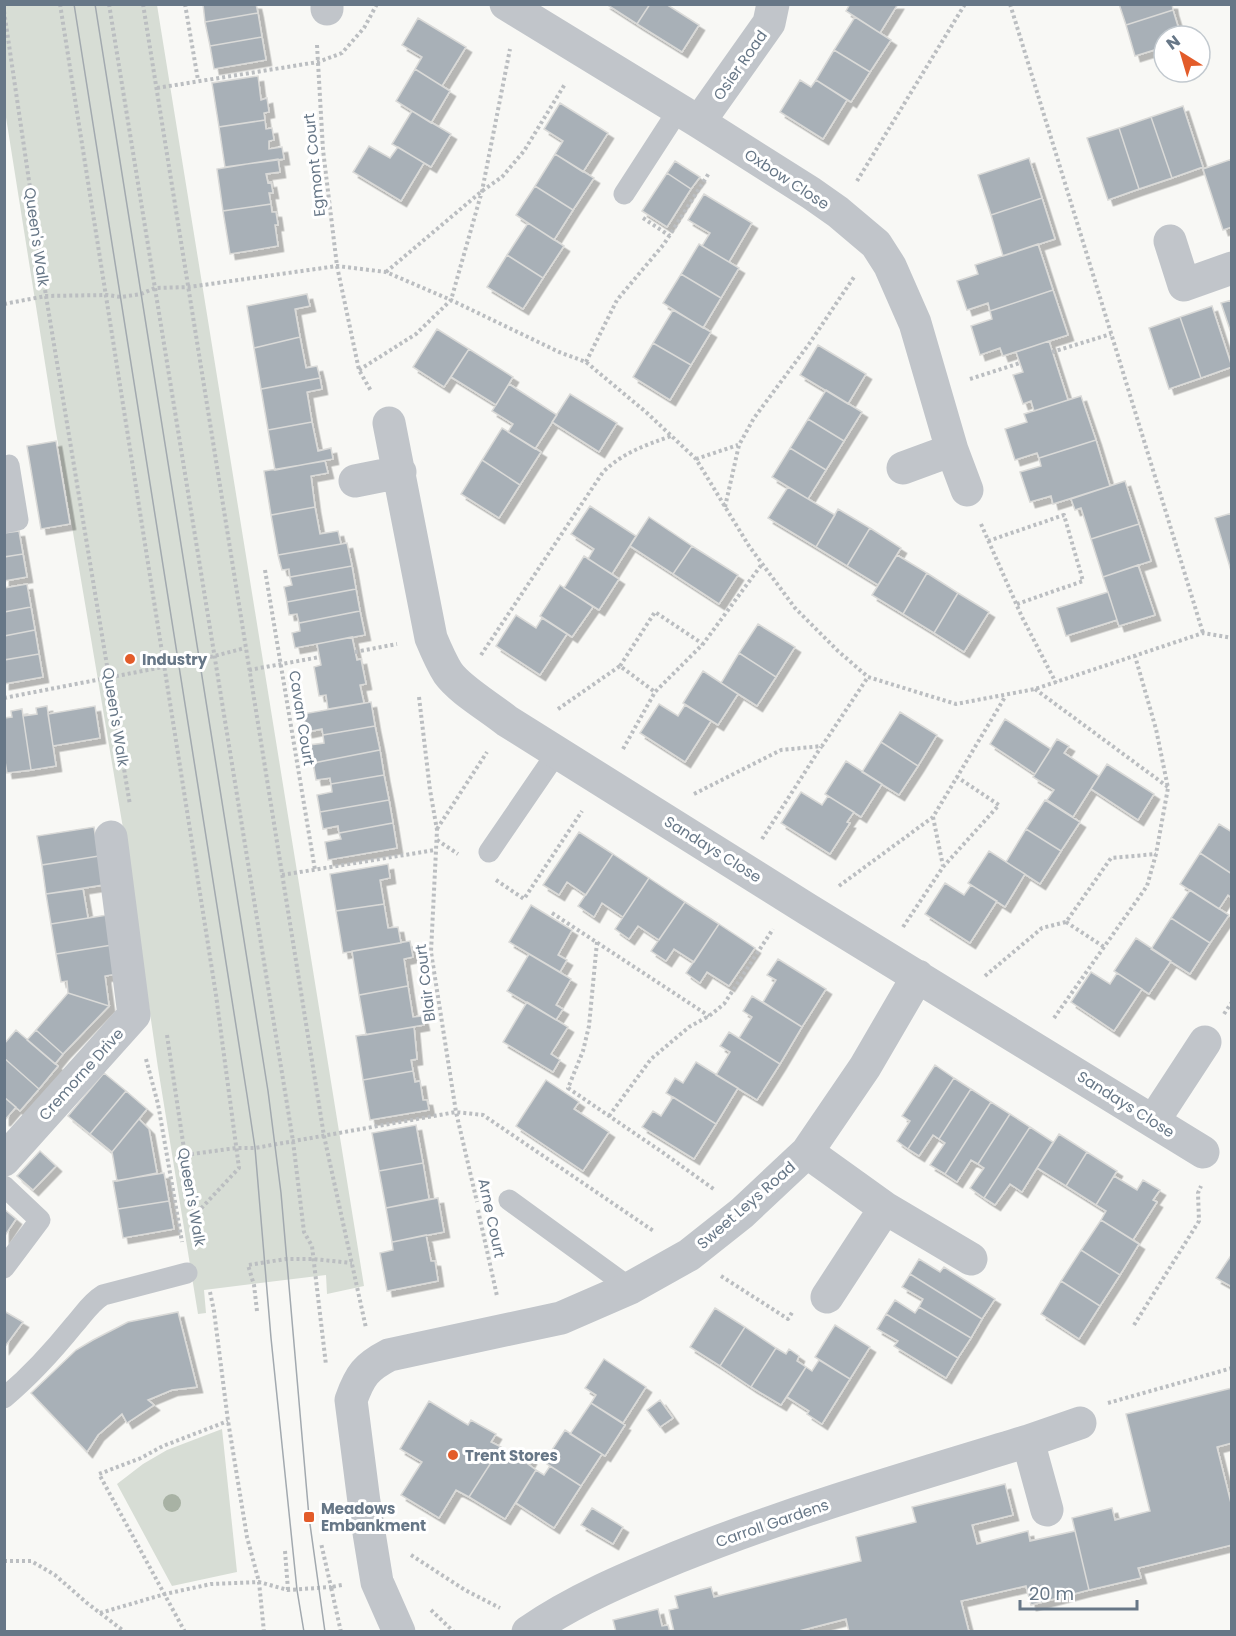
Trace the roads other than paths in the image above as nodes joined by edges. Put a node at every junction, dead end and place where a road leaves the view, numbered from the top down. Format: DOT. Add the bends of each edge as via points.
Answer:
graph roads {
  1 [pos="773,4"];
  2 [pos="512,8"];
  3 [pos="689,116"];
  4 [pos="624,194"];
  5 [pos="1170,241"];
  6 [pos="1232,268"];
  7 [pos="389,423"];
  8 [pos="952,450"];
  9 [pos="9,465"];
  10 [pos="903,468"];
  11 [pos="400,472"];
  12 [pos="355,481"];
  13 [pos="967,490"];
  14 [pos="4,523"];
  15 [pos="558,751"];
  16 [pos="111,837"];
  17 [pos="489,852"];
  18 [pos="918,976"];
  19 [pos="1205,1042"];
  20 [pos="1154,1120"];
  21 [pos="807,1152"];
  22 [pos="1203,1152"];
  23 [pos="4,1160"];
  24 [pos="4,1186"];
  25 [pos="509,1200"];
  26 [pos="885,1208"];
  27 [pos="971,1258"];
  28 [pos="4,1268"];
  29 [pos="187,1273"];
  30 [pos="630,1288"];
  31 [pos="827,1297"];
  32 [pos="4,1398"];
  33 [pos="1080,1423"];
  34 [pos="1028,1441"];
  35 [pos="1047,1510"];
  36 [pos="531,1629"];
  37 [pos="399,1632"];
  1 -- 3 [label="street, Osier Road" via="769,24"];
  2 -- 3 [label="street, Oxbow Close"];
  3 -- 4 [label="lane"];
  3 -- 8 [label="street, Oxbow Close" via="838,212 876,244 915,323"];
  5 -- 6 [label="street" via="1184,285"];
  7 -- 11 [label="street, Sandays Close"];
  8 -- 10 [label="street"];
  8 -- 13 [label="street, Oxbow Close"];
  9 -- 14 [label="lane" via="18,520"];
  11 -- 12 [label="street"];
  11 -- 15 [label="street, Sandays Close" via="431,638 439,658 461,685"];
  15 -- 17 [label="lane"];
  15 -- 18 [label="street, Sandays Close"];
  16 -- 23 [label="street, Cremorne Drive" via="134,1015"];
  18 -- 20 [label="street, Sandays Close"];
  18 -- 21 [label="street, Sweet Leys Road" via="865,1067"];
  19 -- 20 [label="street"];
  20 -- 22 [label="street, Sandays Close"];
  21 -- 26 [label="street"];
  21 -- 30 [label="street, Sweet Leys Road" via="742,1213 688,1255"];
  24 -- 28 [label="lane" via="39,1220"];
  25 -- 30 [label="lane"];
  26 -- 27 [label="street"];
  26 -- 31 [label="street"];
  29 -- 32 [label="lane" via="103,1295 92,1302"];
  30 -- 37 [label="street, Sweet Leys Road" via="561,1318 389,1355 366,1370 351,1400 377,1581"];
  33 -- 34 [label="street, Carroll Gardens"];
  34 -- 35 [label="street"];
  34 -- 36 [label="street, Carroll Gardens" via="782,1518 697,1549 578,1602"];
}
